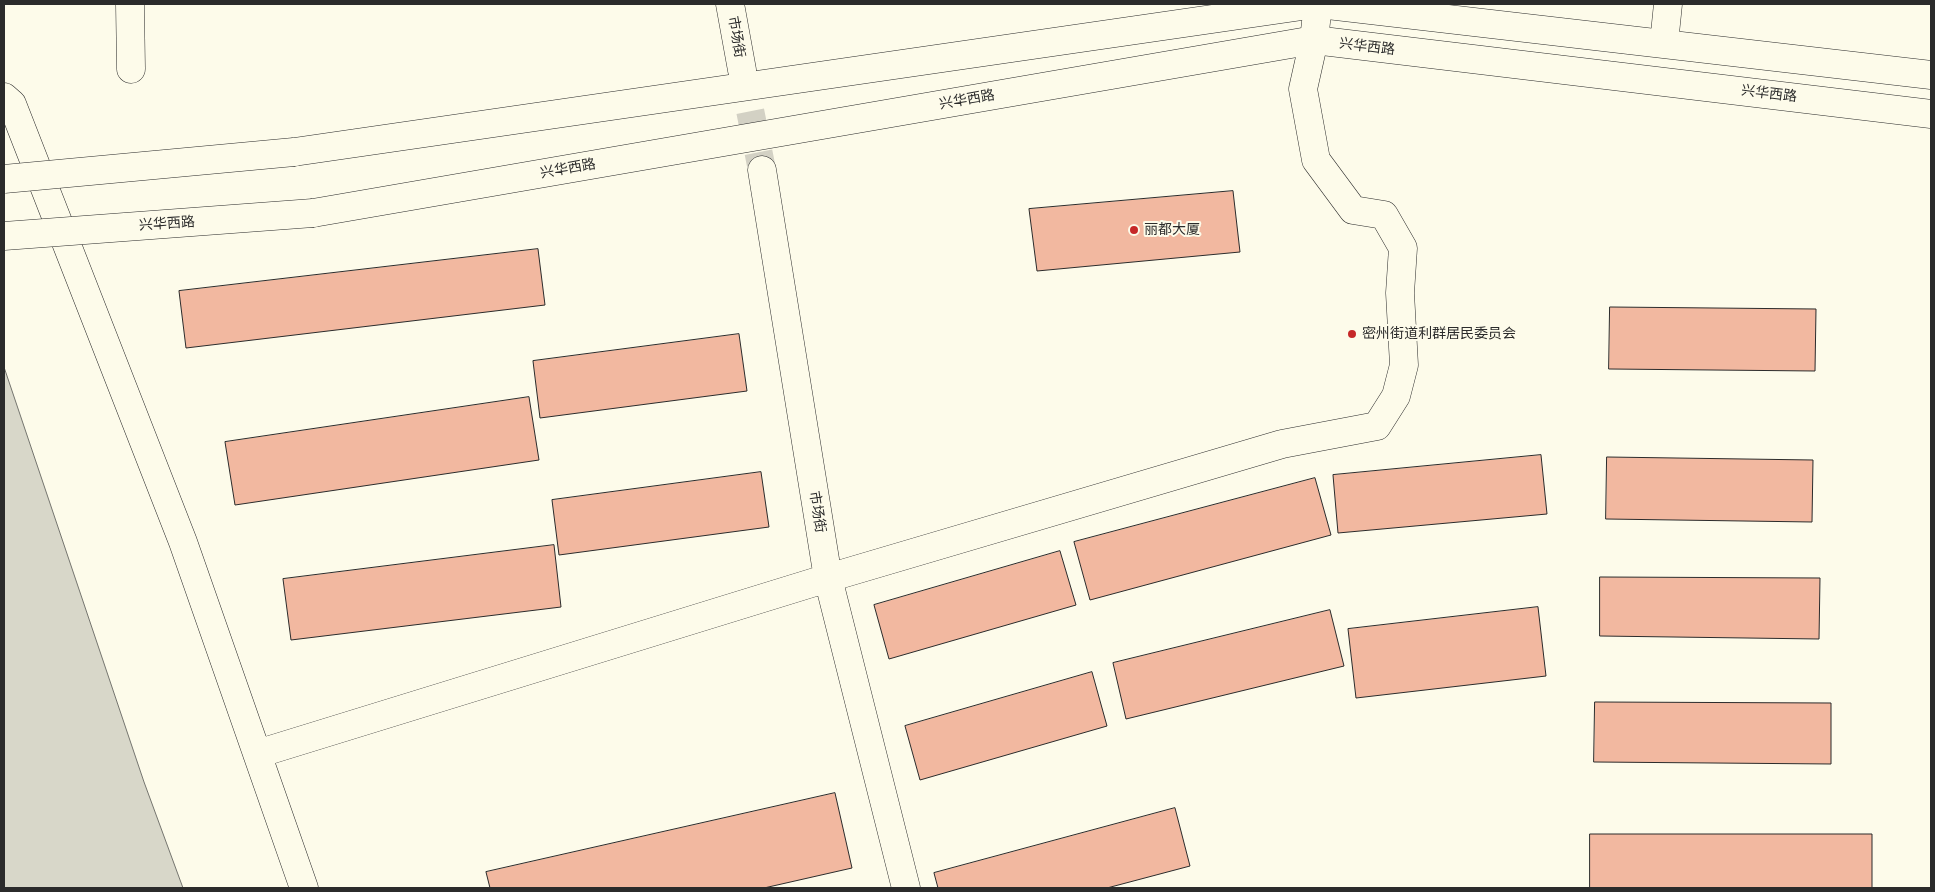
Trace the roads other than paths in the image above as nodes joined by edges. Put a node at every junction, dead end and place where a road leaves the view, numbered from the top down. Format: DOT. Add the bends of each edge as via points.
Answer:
graph roads {
  1 [pos="130,4"];
  2 [pos="730,4"];
  3 [pos="1318,4"];
  4 [pos="1668,4"];
  5 [pos="1314,40"];
  6 [pos="1664,43"];
  7 [pos="131,69"];
  8 [pos="742,70"];
  9 [pos="1931,75"];
  10 [pos="4,97"];
  11 [pos="1931,114"];
  12 [pos="762,170"];
  13 [pos="4,179"];
  14 [pos="4,236"];
  15 [pos="828,578"];
  16 [pos="257,754"];
  17 [pos="304,888"];
  18 [pos="906,888"];
  1 -- 7 [label="main road"];
  2 -- 8 [label="main road, 市场街"];
  3 -- 5 [label="main road"];
  3 -- 6 [label="main road"];
  3 -- 13 [label="main road, bridge" via="294,152"];
  4 -- 6 [label="main road"];
  5 -- 11 [label="main road, 兴华西路"];
  5 -- 14 [label="main road, 兴华西路, bridge" via="313,213"];
  5 -- 15 [label="main road" via="1303,89 1316,160 1353,210 1384,215 1403,248 1400,293 1404,365 1396,396 1377,426 1282,444"];
  6 -- 9 [label="main road"];
  10 -- 16 [label="main road" via="12,104 183,542"];
  12 -- 15 [label="main road, 市场街"];
  15 -- 16 [label="main road"];
  15 -- 18 [label="main road, 市场街"];
  16 -- 17 [label="main road"];
}
